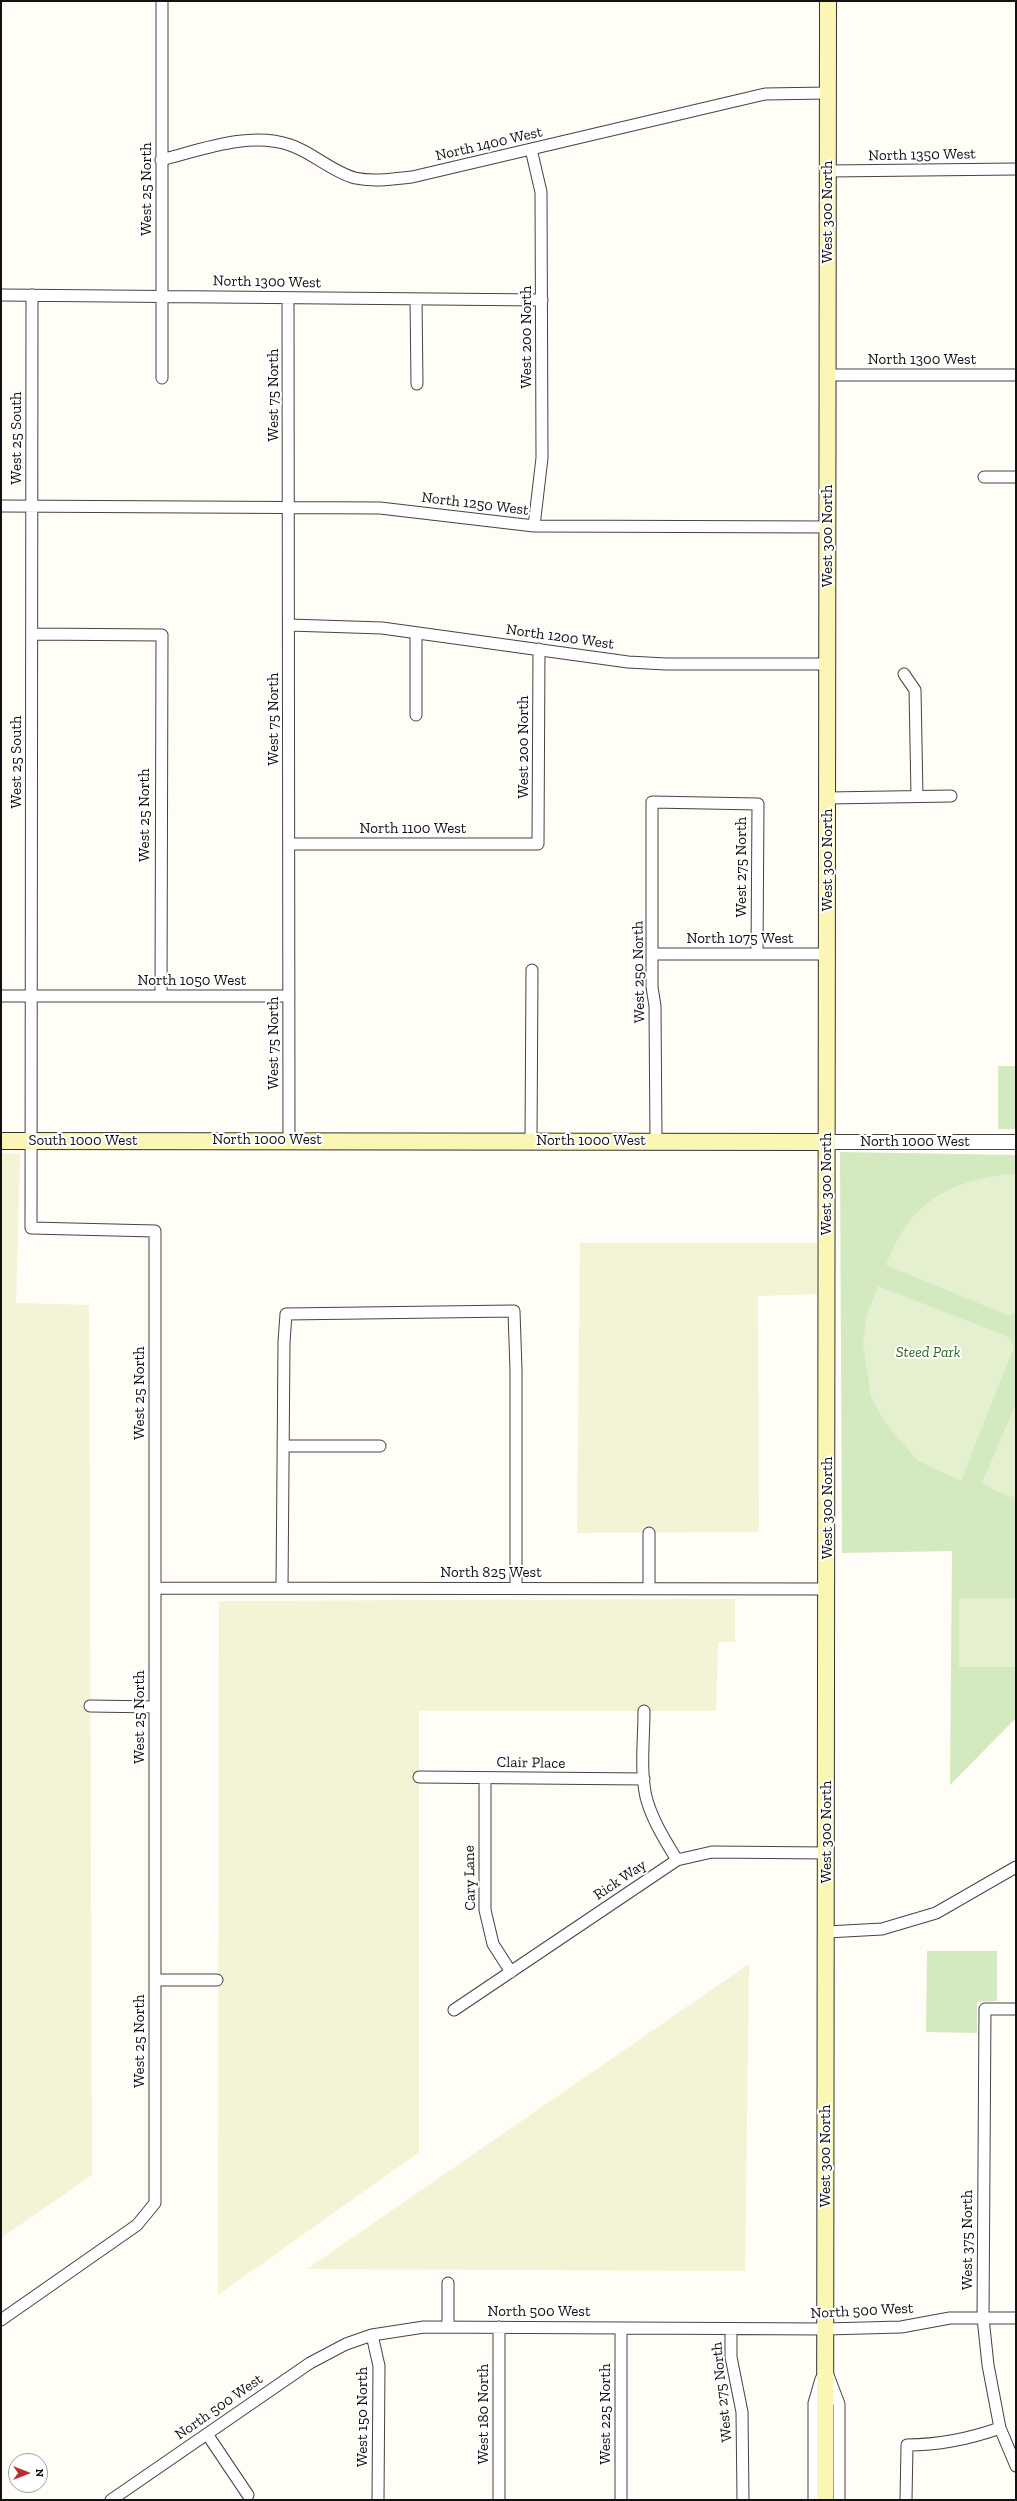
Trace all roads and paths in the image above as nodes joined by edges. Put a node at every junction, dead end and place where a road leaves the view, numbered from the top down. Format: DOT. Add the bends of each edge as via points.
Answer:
graph roads {
  1 [pos="162,1"];
  2 [pos="828,1"];
  3 [pos="828,93"];
  4 [pos="531,149"];
  5 [pos="162,160"];
  6 [pos="1016,169"];
  7 [pos="828,171"];
  8 [pos="32,295"];
  9 [pos="1,296"];
  10 [pos="162,296"];
  11 [pos="288,298"];
  12 [pos="416,299"];
  13 [pos="542,300"];
  14 [pos="828,375"];
  15 [pos="1016,375"];
  16 [pos="162,378"];
  17 [pos="417,384"];
  18 [pos="1016,476"];
  19 [pos="984,477"];
  20 [pos="1,506"];
  21 [pos="32,506"];
  22 [pos="289,508"];
  23 [pos="534,526"];
  24 [pos="828,527"];
  25 [pos="289,625"];
  26 [pos="416,633"];
  27 [pos="32,634"];
  28 [pos="539,649"];
  29 [pos="828,664"];
  30 [pos="904,674"];
  31 [pos="416,715"];
  32 [pos="917,796"];
  33 [pos="950,796"];
  34 [pos="828,798"];
  35 [pos="758,804"];
  36 [pos="289,844"];
  37 [pos="538,844"];
  38 [pos="652,954"];
  39 [pos="757,954"];
  40 [pos="828,954"];
  41 [pos="532,970"];
  42 [pos="1,996"];
  43 [pos="32,996"];
  44 [pos="161,996"];
  45 [pos="289,996"];
  46 [pos="289,1140"];
  47 [pos="1,1141"];
  48 [pos="32,1141"];
  49 [pos="166,1141"];
  50 [pos="531,1141"];
  51 [pos="656,1141"];
  52 [pos="827,1142"];
  53 [pos="1016,1142"];
  54 [pos="155,1231"];
  55 [pos="283,1446"];
  56 [pos="380,1446"];
  57 [pos="648,1533"];
  58 [pos="155,1588"];
  59 [pos="282,1588"];
  60 [pos="516,1588"];
  61 [pos="649,1588"];
  62 [pos="828,1588"];
  63 [pos="90,1706"];
  64 [pos="155,1707"];
  65 [pos="644,1711"];
  66 [pos="419,1777"];
  67 [pos="485,1778"];
  68 [pos="644,1779"];
  69 [pos="827,1853"];
  70 [pos="677,1860"];
  71 [pos="1016,1867"];
  72 [pos="827,1932"];
  73 [pos="510,1972"];
  74 [pos="155,1980"];
  75 [pos="218,1980"];
  76 [pos="1016,2009"];
  77 [pos="454,2010"];
  78 [pos="448,2284"];
  79 [pos="983,2318"];
  80 [pos="1016,2318"];
  81 [pos="1,2320"];
  82 [pos="448,2327"];
  83 [pos="499,2327"];
  84 [pos="621,2328"];
  85 [pos="731,2328"];
  86 [pos="826,2329"];
  87 [pos="372,2335"];
  88 [pos="825,2367"];
  89 [pos="1000,2428"];
  90 [pos="207,2434"];
  91 [pos="1016,2466"];
  92 [pos="248,2495"];
  93 [pos="111,2500"];
  94 [pos="378,2500"];
  95 [pos="499,2500"];
  96 [pos="621,2500"];
  97 [pos="743,2500"];
  98 [pos="814,2500"];
  99 [pos="825,2500"];
  100 [pos="839,2500"];
  101 [pos="906,2500"];
  1 -- 5 [label="street, West 25 North"];
  2 -- 3 [label="main road, West 300 North"];
  3 -- 4 [label="street, North 1400 West" via="765,94"];
  3 -- 7 [label="main road, West 300 North"];
  4 -- 5 [label="street, North 1400 West" via="412,178 384,180 354,178 289,145 259,141 232,143"];
  4 -- 13 [label="street, West 200 North" via="541,192"];
  5 -- 10 [label="street, West 25 North"];
  6 -- 7 [label="street, North 1350 West"];
  7 -- 14 [label="main road, West 300 North"];
  8 -- 9 [label="street, North 1300 West"];
  8 -- 10 [label="street, North 1300 West"];
  8 -- 21 [label="street, West 25 South"];
  10 -- 11 [label="street, North 1300 West"];
  10 -- 16 [label="street, West 25 North"];
  11 -- 12 [label="street, North 1300 West"];
  11 -- 22 [label="street, West 75 North"];
  12 -- 13 [label="street, North 1300 West"];
  12 -- 17 [label="street"];
  13 -- 23 [label="street, West 200 North" via="542,458"];
  14 -- 15 [label="street, North 1300 West"];
  14 -- 24 [label="main road, West 300 North"];
  18 -- 19 [label="street"];
  20 -- 21 [label="street, North 1250 West"];
  21 -- 22 [label="street, North 1250 West"];
  21 -- 27 [label="street, West 25 South"];
  22 -- 23 [label="street, North 1250 West" via="380,508"];
  22 -- 25 [label="street, West 75 North"];
  23 -- 24 [label="street, North 1250 West"];
  24 -- 29 [label="main road, West 300 North"];
  25 -- 26 [label="street, North 1200 West" via="357,626"];
  25 -- 36 [label="street, West 75 North"];
  26 -- 28 [label="street, North 1200 West"];
  26 -- 31 [label="street"];
  27 -- 43 [label="street, West 25 South"];
  27 -- 44 [label="street, West 25 North" via="162,635"];
  28 -- 29 [label="street, North 1200 West" via="628,662 666,664"];
  28 -- 37 [label="street, West 200 North"];
  29 -- 34 [label="main road, West 300 North"];
  30 -- 32 [label="street" via="915,690"];
  32 -- 33 [label="street"];
  32 -- 34 [label="street"];
  34 -- 40 [label="main road, West 300 North"];
  35 -- 38 [label="street, West 250 North" via="652,802"];
  35 -- 39 [label="street, West 275 North"];
  36 -- 37 [label="street, North 1100 West"];
  36 -- 45 [label="street, West 75 North"];
  38 -- 39 [label="street, North 1075 West"];
  38 -- 51 [label="street, West 250 North"];
  39 -- 40 [label="street, North 1075 West"];
  40 -- 52 [label="main road, West 300 North"];
  41 -- 50 [label="street"];
  42 -- 43 [label="street, North 1050 West"];
  43 -- 44 [label="street, North 1050 West"];
  43 -- 48 [label="street, West 25 South"];
  44 -- 45 [label="street, North 1050 West"];
  45 -- 46 [label="street, West 75 North"];
  46 -- 49 [label="main road, North 1000 West"];
  46 -- 50 [label="main road, North 1000 West"];
  47 -- 48 [label="main road, South 1000 West"];
  48 -- 49 [label="main road, South 1000 West"];
  48 -- 54 [label="street, West 25 South" via="31,1228"];
  50 -- 51 [label="main road, North 1000 West"];
  51 -- 52 [label="main road, North 1000 West"];
  52 -- 53 [label="street, North 1000 West"];
  52 -- 62 [label="main road, West 300 North"];
  54 -- 58 [label="street, West 25 North"];
  55 -- 56 [label="street"];
  55 -- 59 [label="street"];
  55 -- 60 [label="street" via="286,1314 514,1311"];
  57 -- 61 [label="street"];
  58 -- 59 [label="street, North 825 West"];
  58 -- 64 [label="street, West 25 North"];
  59 -- 60 [label="street, North 825 West"];
  60 -- 61 [label="street, North 825 West"];
  61 -- 62 [label="street, North 825 West"];
  62 -- 69 [label="main road, West 300 North"];
  63 -- 64 [label="street"];
  64 -- 74 [label="street, West 25 North"];
  65 -- 68 [label="street"];
  66 -- 67 [label="street, Clair Place"];
  67 -- 68 [label="street, Clair Place"];
  67 -- 73 [label="street, Cary Lane" via="485,1910 493,1944"];
  68 -- 70 [label="street" via="646,1798 654,1820"];
  69 -- 70 [label="street, Rick Way" via="712,1852"];
  69 -- 72 [label="main road, West 300 North"];
  70 -- 73 [label="street, Rick Way"];
  71 -- 72 [label="street" via="936,1913 882,1929"];
  72 -- 86 [label="main road, West 300 North"];
  73 -- 77 [label="street, Rick Way"];
  74 -- 75 [label="street"];
  74 -- 81 [label="street, West 25 North" via="155,2203 137,2224"];
  76 -- 79 [label="street, West 375 North" via="985,2009"];
  78 -- 82 [label="street"];
  79 -- 80 [label="street, North 500 West"];
  79 -- 86 [label="street, North 500 West" via="950,2318 901,2327"];
  79 -- 89 [label="street, West 375 North" via="988,2365"];
  82 -- 83 [label="street, North 500 West"];
  82 -- 87 [label="street, North 500 West" via="397,2329"];
  83 -- 84 [label="street, North 500 West"];
  83 -- 95 [label="street, West 180 North"];
  84 -- 85 [label="street, North 500 West"];
  84 -- 96 [label="street, West 225 North"];
  85 -- 86 [label="street, North 500 West"];
  85 -- 97 [label="street, West 275 North" via="731,2357 742,2412"];
  86 -- 88 [label="main road, West 300 North"];
  87 -- 90 [label="street, North 500 West" via="346,2344 310,2363"];
  87 -- 94 [label="street, West 150 North" via="379,2366"];
  88 -- 98 [label="street, West 300 North" via="814,2403"];
  88 -- 99 [label="main road, West 300 North"];
  88 -- 100 [label="street, West 300 North" via="839,2404"];
  89 -- 91 [label="street, West 375 North"];
  89 -- 101 [label="street" via="936,2445 907,2445"];
  90 -- 92 [label="street"];
  90 -- 93 [label="street, North 500 West"];
}
